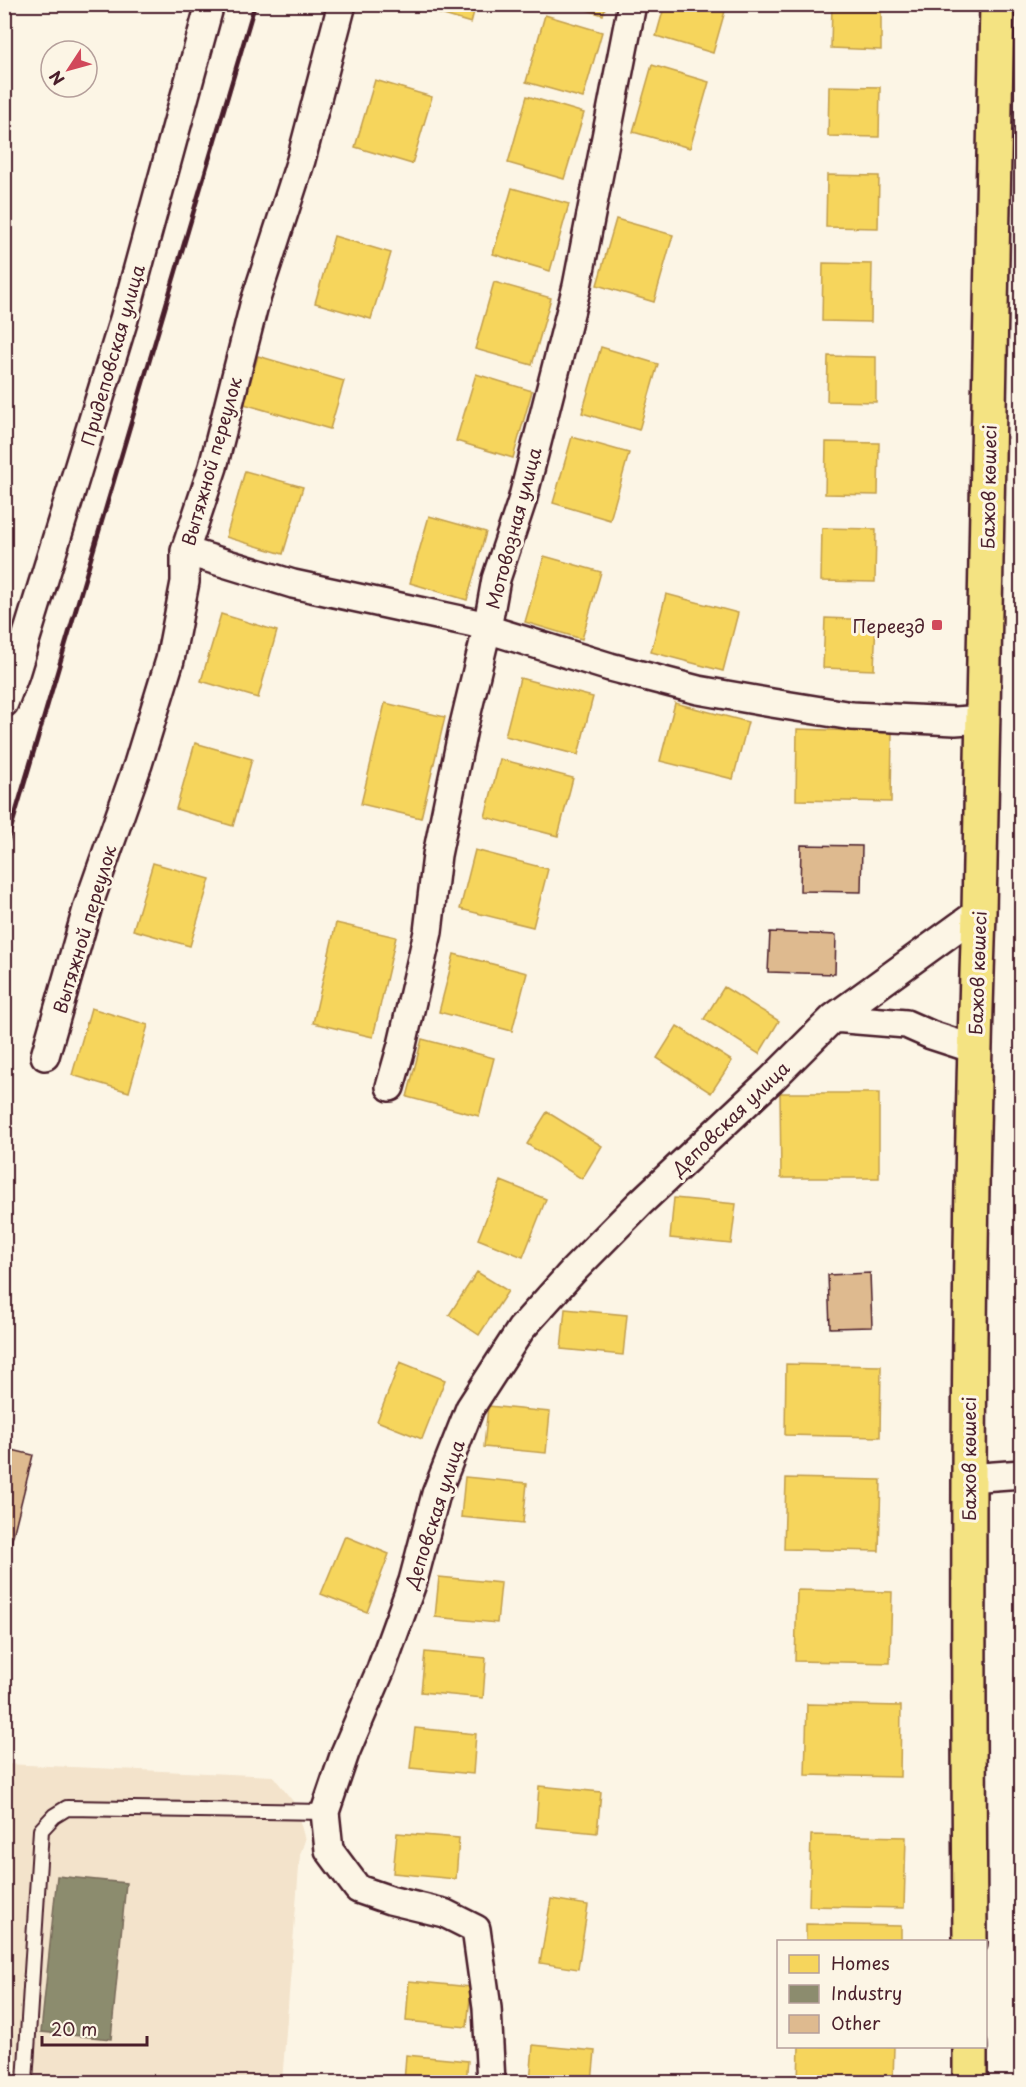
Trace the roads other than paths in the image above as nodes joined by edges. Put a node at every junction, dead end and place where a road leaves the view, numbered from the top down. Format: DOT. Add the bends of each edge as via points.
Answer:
graph roads {
  1 [pos="210,4"];
  2 [pos="342,4"];
  3 [pos="632,4"];
  4 [pos="997,4"];
  5 [pos="185,551"];
  6 [pos="487,629"];
  7 [pos="4,704"];
  8 [pos="983,719"];
  9 [pos="979,912"];
  10 [pos="900,972"];
  11 [pos="832,1018"];
  12 [pos="906,1024"];
  13 [pos="974,1048"];
  14 [pos="45,1056"];
  15 [pos="390,1087"];
  16 [pos="1022,1474"];
  17 [pos="968,1478"];
  18 [pos="325,1812"];
  19 [pos="970,1940"];
  20 [pos="970,2048"];
  21 [pos="25,2082"];
  22 [pos="491,2082"];
  23 [pos="970,2082"];
  1 -- 7 [label="street, Придеповская улица" via="124,319"];
  2 -- 5 [label="street, Вытяжной переулок" via="300,160 254,305 213,467"];
  3 -- 6 [label="street, Мотовозная улица" via="577,286 522,501 496,579"];
  4 -- 8 [label="main road, Бажов көшесі"];
  5 -- 6 [label="street" via="293,584"];
  5 -- 14 [label="street, Вытяжной переулок" via="186,582 170,660 88,906"];
  6 -- 8 [label="street" via="699,690 863,716"];
  6 -- 15 [label="street, Мотовозная улица" via="437,855 428,932"];
  8 -- 9 [label="main road, Бажов көшесі"];
  9 -- 10 [label="street, Деповская улица"];
  9 -- 13 [label="main road, Бажов көшесі"];
  10 -- 11 [label="street, Деповская улица"];
  10 -- 12 [label="street" via="889,997 892,1008"];
  11 -- 12 [label="street"];
  11 -- 18 [label="street, Деповская улица" via="573,1271 521,1329 470,1408 436,1494 413,1581"];
  12 -- 13 [label="street"];
  13 -- 17 [label="main road, Бажов көшесі"];
  16 -- 17 [label="street"];
  17 -- 19 [label="main road, Бажов көшесі"];
  18 -- 21 [label="lane" via="67,1808 54,1816 41,1830"];
  18 -- 22 [label="street, Деповская улица" via="329,1850 358,1889 444,1913 476,1929 487,2008"];
  20 -- 23 [label="main road"];
}
